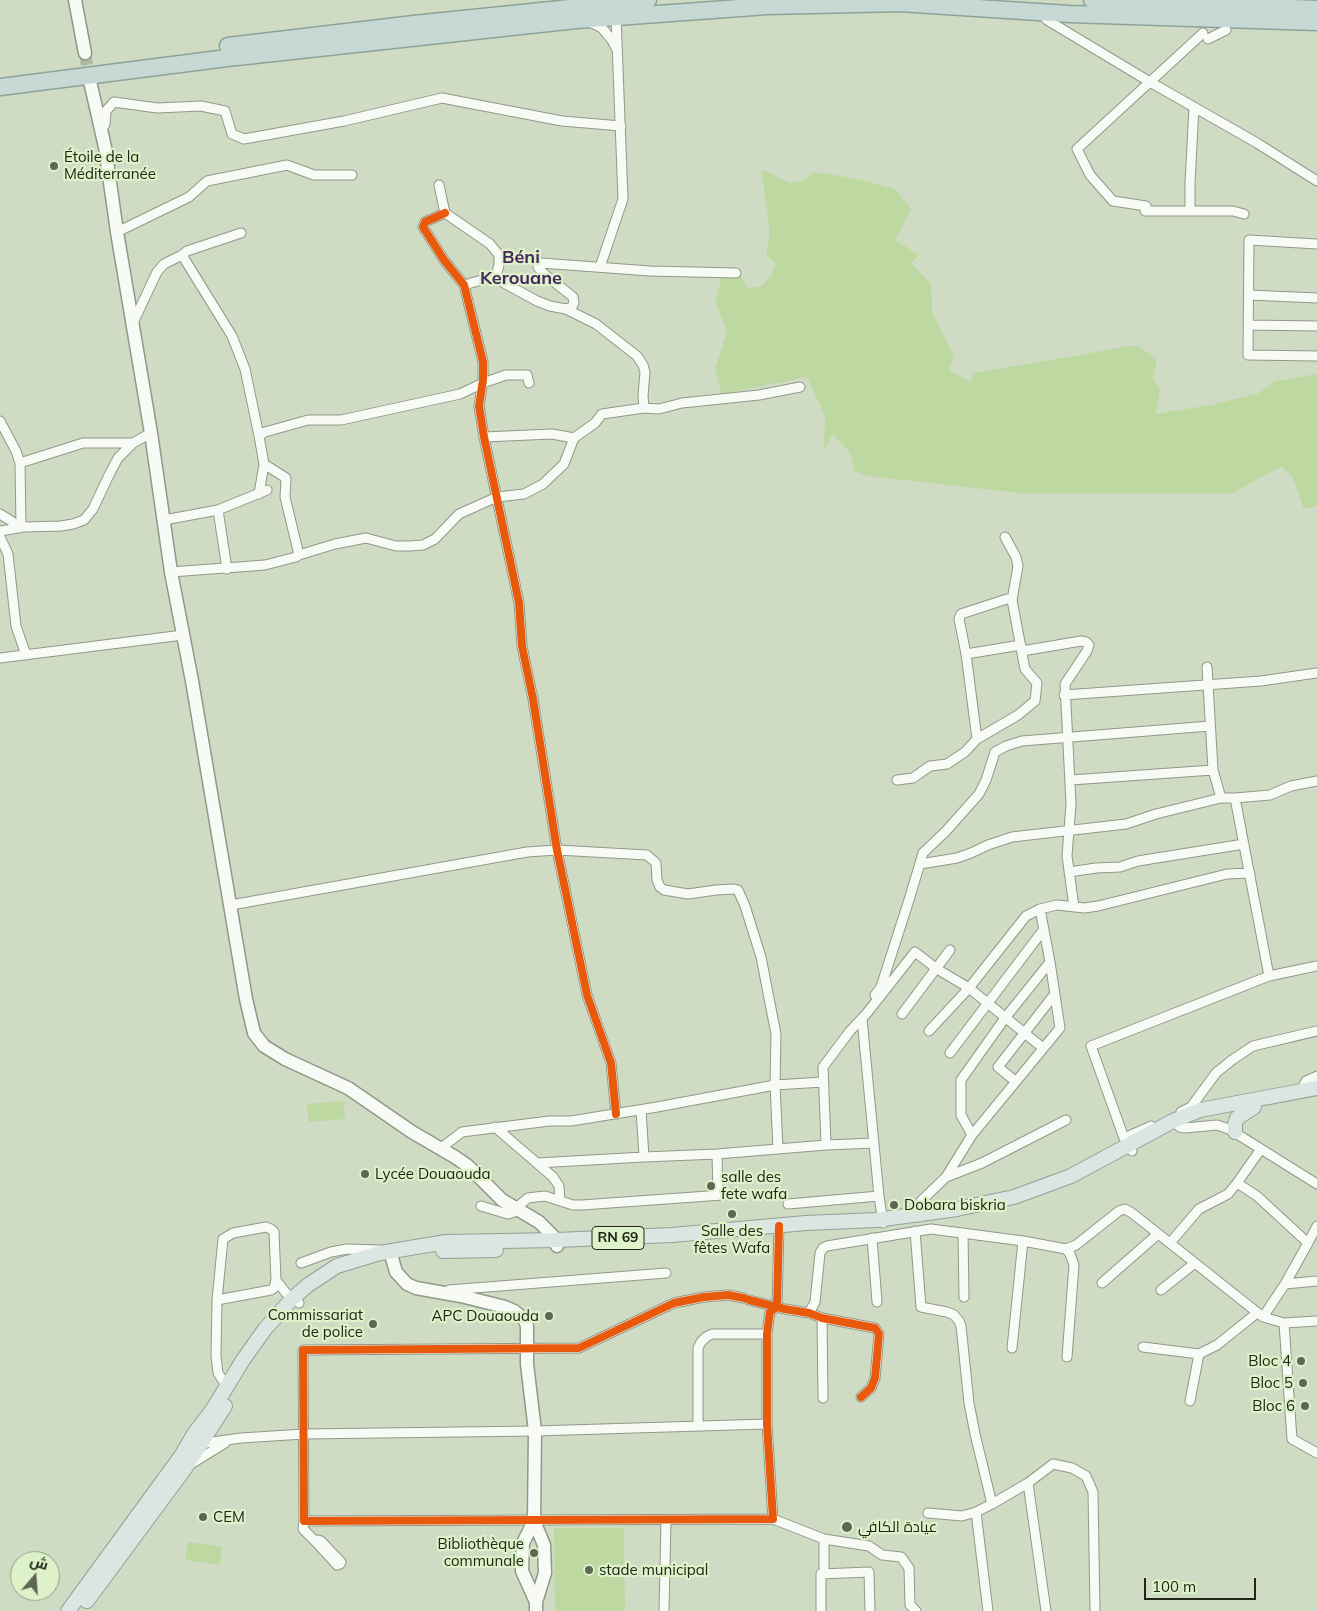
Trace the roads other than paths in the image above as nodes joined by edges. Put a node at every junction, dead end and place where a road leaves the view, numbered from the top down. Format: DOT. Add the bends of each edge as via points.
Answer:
graph roads {
  1 [pos="75,0"];
  2 [pos="648,0"];
  3 [pos="1092,0"];
  4 [pos="1317,9"];
  5 [pos="1042,12"];
  6 [pos="616,16"];
  7 [pos="576,20"];
  8 [pos="1317,22"];
  9 [pos="1226,30"];
  10 [pos="617,50"];
  11 [pos="85,53"];
  12 [pos="0,76"];
  13 [pos="89,76"];
  14 [pos="1150,82"];
  15 [pos="0,87"];
  16 [pos="1194,108"];
  17 [pos="621,126"];
  18 [pos="101,132"];
  19 [pos="352,175"];
  20 [pos="1317,181"];
  21 [pos="439,185"];
  22 [pos="1190,211"];
  23 [pos="445,213"];
  24 [pos="1244,214"];
  25 [pos="117,232"];
  26 [pos="241,233"];
  27 [pos="1317,244"];
  28 [pos="182,255"];
  29 [pos="600,267"];
  30 [pos="736,273"];
  31 [pos="496,276"];
  32 [pos="464,285"];
  33 [pos="1249,295"];
  34 [pos="1317,298"];
  35 [pos="566,309"];
  36 [pos="1248,324"];
  37 [pos="132,325"];
  38 [pos="1317,326"];
  39 [pos="1317,356"];
  40 [pos="483,383"];
  41 [pos="529,383"];
  42 [pos="800,388"];
  43 [pos="644,408"];
  44 [pos="0,421"];
  45 [pos="151,433"];
  46 [pos="259,436"];
  47 [pos="484,437"];
  48 [pos="574,438"];
  49 [pos="133,443"];
  50 [pos="20,463"];
  51 [pos="264,464"];
  52 [pos="497,497"];
  53 [pos="218,510"];
  54 [pos="0,514"];
  55 [pos="164,520"];
  56 [pos="21,527"];
  57 [pos="0,531"];
  58 [pos="0,537"];
  59 [pos="1005,537"];
  60 [pos="299,555"];
  61 [pos="227,569"];
  62 [pos="171,572"];
  63 [pos="1012,600"];
  64 [pos="183,634"];
  65 [pos="1021,648"];
  66 [pos="966,654"];
  67 [pos="26,655"];
  68 [pos="0,658"];
  69 [pos="1207,667"];
  70 [pos="1317,673"];
  71 [pos="1208,684"];
  72 [pos="1064,695"];
  73 [pos="1210,726"];
  74 [pos="1068,737"];
  75 [pos="977,739"];
  76 [pos="1213,770"];
  77 [pos="897,780"];
  78 [pos="1071,780"];
  79 [pos="1317,781"];
  80 [pos="1220,798"];
  81 [pos="1235,798"];
  82 [pos="1070,831"];
  83 [pos="1244,844"];
  84 [pos="557,850"];
  85 [pos="920,864"];
  86 [pos="1069,872"];
  87 [pos="1250,873"];
  88 [pos="230,905"];
  89 [pos="1074,906"];
  90 [pos="1040,910"];
  91 [pos="1044,930"];
  92 [pos="950,950"];
  93 [pos="1050,962"];
  94 [pos="1317,966"];
  95 [pos="937,969"];
  96 [pos="1269,976"];
  97 [pos="969,988"];
  98 [pos="1054,995"];
  99 [pos="987,1003"];
  100 [pos="902,1014"];
  101 [pos="865,1016"];
  102 [pos="1005,1018"];
  103 [pos="930,1031"];
  104 [pos="1317,1031"];
  105 [pos="1024,1033"];
  106 [pos="1043,1048"];
  107 [pos="950,1053"];
  108 [pos="1317,1076"];
  109 [pos="1016,1081"];
  110 [pos="824,1082"];
  111 [pos="775,1085"];
  112 [pos="1317,1088"];
  113 [pos="1300,1092"];
  114 [pos="1317,1096"];
  115 [pos="1254,1107"];
  116 [pos="641,1110"];
  117 [pos="616,1114"];
  118 [pos="1066,1120"];
  119 [pos="1177,1124"];
  120 [pos="495,1127"];
  121 [pos="1235,1132"];
  122 [pos="972,1135"];
  123 [pos="874,1143"];
  124 [pos="1128,1145"];
  125 [pos="826,1146"];
  126 [pos="441,1148"];
  127 [pos="778,1149"];
  128 [pos="1261,1149"];
  129 [pos="718,1154"];
  130 [pos="644,1157"];
  131 [pos="537,1163"];
  132 [pos="946,1177"];
  133 [pos="1238,1183"];
  134 [pos="1317,1184"];
  135 [pos="736,1194"];
  136 [pos="718,1195"];
  137 [pos="879,1196"];
  138 [pos="560,1200"];
  139 [pos="788,1204"];
  140 [pos="482,1206"];
  141 [pos="516,1208"];
  142 [pos="924,1221"];
  143 [pos="883,1222"];
  144 [pos="1317,1226"];
  145 [pos="778,1229"];
  146 [pos="963,1233"];
  147 [pos="1158,1234"];
  148 [pos="872,1238"];
  149 [pos="1023,1241"];
  150 [pos="557,1243"];
  151 [pos="1308,1243"];
  152 [pos="1170,1244"];
  153 [pos="1066,1250"];
  154 [pos="391,1255"];
  155 [pos="301,1263"];
  156 [pos="1194,1263"];
  157 [pos="666,1273"];
  158 [pos="276,1280"];
  159 [pos="1317,1281"];
  160 [pos="1102,1283"];
  161 [pos="1285,1284"];
  162 [pos="1160,1290"];
  163 [pos="436,1291"];
  164 [pos="964,1297"];
  165 [pos="217,1300"];
  166 [pos="749,1300"];
  167 [pos="296,1301"];
  168 [pos="877,1302"];
  169 [pos="777,1307"];
  170 [pos="809,1313"];
  171 [pos="1260,1315"];
  172 [pos="822,1318"];
  173 [pos="768,1319"];
  174 [pos="1317,1321"];
  175 [pos="1284,1323"];
  176 [pos="767,1334"];
  177 [pos="1143,1347"];
  178 [pos="527,1348"];
  179 [pos="1012,1348"];
  180 [pos="1199,1354"];
  181 [pos="1067,1356"];
  182 [pos="228,1384"];
  183 [pos="860,1397"];
  184 [pos="823,1398"];
  185 [pos="1190,1401"];
  186 [pos="767,1424"];
  187 [pos="698,1426"];
  188 [pos="535,1431"];
  189 [pos="304,1434"];
  190 [pos="203,1436"];
  191 [pos="232,1440"];
  192 [pos="1317,1453"];
  193 [pos="186,1467"];
  194 [pos="1028,1483"];
  195 [pos="992,1504"];
  196 [pos="976,1512"];
  197 [pos="928,1513"];
  198 [pos="666,1520"];
  199 [pos="773,1520"];
  200 [pos="304,1521"];
  201 [pos="534,1521"];
  202 [pos="824,1539"];
  203 [pos="316,1542"];
  204 [pos="824,1574"];
  205 [pos="536,1606"];
  206 [pos="68,1611"];
  207 [pos="79,1611"];
  208 [pos="664,1611"];
  209 [pos="821,1611"];
  210 [pos="870,1611"];
  211 [pos="916,1611"];
  212 [pos="988,1611"];
  213 [pos="1046,1611"];
  214 [pos="1095,1611"];
  1 -- 11 [label="main road"];
  2 -- 12 [label="highway" via="306,36"];
  3 -- 4 [label="highway"];
  5 -- 6 [label="highway" via="900,3 767,6"];
  5 -- 8 [label="highway"];
  5 -- 14 [label="street" via="1047,20"];
  6 -- 7 [label="highway"];
  6 -- 10 [label="street"];
  7 -- 10 [label="street" via="602,28"];
  7 -- 15 [label="highway" via="227,58"];
  9 -- 14 [label="street" via="1206,36"];
  10 -- 17 [label="street"];
  13 -- 18 [label="main road"];
  14 -- 16 [label="street"];
  14 -- 22 [label="street" via="1077,149 1090,175 1113,201 1146,206 1145,211"];
  16 -- 20 [label="street"];
  16 -- 22 [label="street"];
  17 -- 18 [label="street" via="562,121 442,98 344,121 244,139 232,134 225,111 201,106 157,108 114,102 106,111"];
  17 -- 29 [label="street" via="623,199"];
  18 -- 25 [label="main road"];
  19 -- 25 [label="street" via="314,175 286,165 207,181 189,197"];
  21 -- 23 [label="street"];
  22 -- 24 [label="street"];
  23 -- 31 [label="street" via="490,244 499,255"];
  23 -- 32 [label="street" via="425,222 423,227"];
  25 -- 37 [label="main road"];
  26 -- 28 [label="street"];
  27 -- 33 [label="street" via="1249,240"];
  28 -- 37 [label="street" via="164,264 157,272"];
  28 -- 46 [label="street" via="232,336 245,369"];
  29 -- 30 [label="street"];
  29 -- 35 [label="street" via="541,263 538,267 543,274 572,297 574,303"];
  31 -- 32 [label="street"];
  31 -- 35 [label="street" via="536,301"];
  32 -- 40 [label="street" via="483,362"];
  33 -- 34 [label="street"];
  33 -- 36 [label="street"];
  35 -- 43 [label="street" via="596,324 637,356 645,372"];
  36 -- 38 [label="street"];
  36 -- 39 [label="street" via="1248,354"];
  37 -- 45 [label="main road"];
  40 -- 41 [label="street" via="506,375 526,375"];
  40 -- 46 [label="street" via="460,394 341,420 308,420"];
  40 -- 47 [label="street" via="479,406"];
  42 -- 43 [label="street" via="682,403 659,409"];
  43 -- 48 [label="street" via="602,414"];
  44 -- 50 [label="street"];
  45 -- 49 [label="street"];
  45 -- 55 [label="main road"];
  46 -- 51 [label="street"];
  47 -- 48 [label="street" via="552,434"];
  47 -- 52 [label="street"];
  48 -- 52 [label="street" via="564,464 543,484 524,494"];
  49 -- 50 [label="street" via="83,443"];
  49 -- 56 [label="street" via="118,458 93,509 84,520 61,526"];
  50 -- 56 [label="street"];
  51 -- 53 [label="street" via="263,492"];
  51 -- 60 [label="street" via="286,478 285,497"];
  52 -- 60 [label="street" via="459,514 435,539 424,545 396,546 366,538"];
  52 -- 84 [label="street" via="519,603 522,646"];
  53 -- 55 [label="street"];
  53 -- 61 [label="street"];
  54 -- 56 [label="street"];
  55 -- 62 [label="main road"];
  56 -- 57 [label="street"];
  58 -- 67 [label="street" via="8,554 16,626"];
  59 -- 63 [label="street" via="1018,566"];
  60 -- 61 [label="street" via="265,565"];
  61 -- 62 [label="street"];
  62 -- 64 [label="main road"];
  63 -- 65 [label="street"];
  63 -- 66 [label="street" via="961,614 959,619"];
  64 -- 67 [label="street"];
  64 -- 88 [label="main road"];
  65 -- 66 [label="street"];
  65 -- 72 [label="street" via="1081,641 1089,645 1065,684"];
  65 -- 75 [label="street" via="1025,669 1037,683 1035,701"];
  66 -- 75 [label="street"];
  67 -- 68 [label="street"];
  69 -- 71 [label="street"];
  70 -- 71 [label="street"];
  71 -- 72 [label="street"];
  71 -- 73 [label="street"];
  72 -- 74 [label="street"];
  73 -- 74 [label="street"];
  73 -- 76 [label="street"];
  74 -- 78 [label="street"];
  74 -- 85 [label="street" via="1022,741 995,752 979,794 923,853"];
  75 -- 77 [label="street" via="947,764 930,766 914,778"];
  76 -- 78 [label="street"];
  76 -- 80 [label="street"];
  78 -- 82 [label="street"];
  79 -- 81 [label="street" via="1291,786 1270,795"];
  80 -- 81 [label="street"];
  80 -- 82 [label="street" via="1126,824"];
  81 -- 83 [label="street"];
  82 -- 85 [label="street" via="1012,837 957,858"];
  82 -- 86 [label="street"];
  83 -- 86 [label="street" via="1120,867"];
  83 -- 87 [label="street"];
  84 -- 88 [label="street" via="526,852"];
  84 -- 111 [label="street" via="647,855 656,862 657,880 664,890 688,894 738,890 761,957 776,1034"];
  84 -- 117 [label="street" via="587,995 611,1063"];
  85 -- 101 [label="street" via="880,987"];
  86 -- 89 [label="street"];
  87 -- 89 [label="street" via="1227,874 1098,906"];
  87 -- 96 [label="street"];
  88 -- 126 [label="main road" via="254,1033 264,1046 285,1060 348,1088"];
  89 -- 90 [label="street" via="1057,905"];
  90 -- 91 [label="street"];
  90 -- 97 [label="street" via="1026,916"];
  91 -- 93 [label="street"];
  91 -- 99 [label="street"];
  92 -- 95 [label="street"];
  93 -- 98 [label="street"];
  93 -- 102 [label="street"];
  94 -- 96 [label="street"];
  95 -- 97 [label="street"];
  95 -- 100 [label="street"];
  95 -- 101 [label="street" via="915,952"];
  96 -- 124 [label="street" via="1091,1046"];
  97 -- 99 [label="street"];
  97 -- 103 [label="street"];
  98 -- 105 [label="street"];
  98 -- 106 [label="street" via="1060,1028"];
  99 -- 102 [label="street"];
  99 -- 107 [label="street"];
  101 -- 110 [label="street" via="823,1067"];
  101 -- 123 [label="street"];
  102 -- 105 [label="street"];
  102 -- 122 [label="street" via="961,1080 961,1115"];
  104 -- 124 [label="street" via="1254,1046 1216,1073 1191,1107"];
  105 -- 106 [label="street"];
  105 -- 109 [label="street" via="998,1067"];
  106 -- 109 [label="street"];
  108 -- 113 [label="street" via="1306,1081"];
  109 -- 122 [label="street"];
  110 -- 111 [label="street"];
  110 -- 125 [label="street"];
  111 -- 116 [label="street"];
  111 -- 127 [label="street"];
  112 -- 113 [label="main road, RN 69"];
  113 -- 119 [label="main road, RN 69" via="1212,1106"];
  114 -- 115 [label="main road, RN 69"];
  115 -- 119 [label="main road, RN 69"];
  115 -- 121 [label="main road" via="1237,1118"];
  116 -- 117 [label="street"];
  116 -- 130 [label="street"];
  117 -- 120 [label="street"];
  118 -- 132 [label="street"];
  119 -- 121 [label="street" via="1191,1128 1217,1125"];
  119 -- 124 [label="main road, RN 69"];
  120 -- 126 [label="street" via="462,1132"];
  120 -- 131 [label="street"];
  121 -- 128 [label="street"];
  122 -- 132 [label="street"];
  123 -- 125 [label="street"];
  123 -- 137 [label="street"];
  124 -- 142 [label="main road, RN 69" via="1101,1169 1043,1194 988,1210"];
  125 -- 127 [label="street"];
  126 -- 141 [label="main road" via="468,1166 502,1200"];
  127 -- 129 [label="street"];
  128 -- 133 [label="street"];
  128 -- 134 [label="street"];
  129 -- 130 [label="street"];
  129 -- 136 [label="street"];
  130 -- 131 [label="street"];
  131 -- 138 [label="street" via="559,1186"];
  132 -- 142 [label="street" via="920,1201"];
  133 -- 151 [label="street"];
  133 -- 152 [label="street" via="1228,1194 1199,1210"];
  135 -- 136 [label="street"];
  136 -- 138 [label="street" via="582,1205"];
  137 -- 139 [label="street"];
  137 -- 143 [label="street"];
  138 -- 141 [label="street" via="545,1196 528,1198"];
  140 -- 141 [label="street" via="508,1214"];
  141 -- 150 [label="main road" via="539,1222"];
  142 -- 143 [label="main road, RN 69"];
  142 -- 146 [label="street"];
  142 -- 148 [label="street"];
  142 -- 195 [label="street" via="921,1307 947,1312 959,1320 974,1426"];
  143 -- 145 [label="main road, RN 69"];
  144 -- 151 [label="street"];
  145 -- 150 [label="main road, RN 69" via="674,1241"];
  145 -- 169 [label="street"];
  146 -- 149 [label="street"];
  146 -- 164 [label="street"];
  147 -- 152 [label="street"];
  147 -- 153 [label="street" via="1128,1210 1121,1210"];
  147 -- 160 [label="street"];
  148 -- 168 [label="street"];
  148 -- 170 [label="street" via="823,1248 815,1302"];
  149 -- 153 [label="street"];
  149 -- 179 [label="street"];
  150 -- 154 [label="main road, RN 69"];
  151 -- 161 [label="street"];
  152 -- 156 [label="street"];
  153 -- 181 [label="street" via="1074,1265"];
  154 -- 155 [label="street" via="347,1249"];
  154 -- 163 [label="main road" via="396,1272 407,1284"];
  154 -- 167 [label="main road, RN 69" via="342,1272"];
  156 -- 162 [label="street"];
  156 -- 171 [label="street"];
  157 -- 163 [label="street"];
  158 -- 165 [label="street" via="271,1290"];
  158 -- 165 [label="street" via="273,1230 266,1227 230,1233 223,1239"];
  158 -- 167 [label="street"];
  159 -- 161 [label="street"];
  161 -- 171 [label="street"];
  163 -- 178 [label="main road" via="514,1310 525,1320"];
  165 -- 182 [label="street" via="218,1373"];
  166 -- 169 [label="street"];
  166 -- 173 [label="street" via="765,1311"];
  166 -- 178 [label="street" via="728,1295 704,1297 648,1315 579,1348"];
  167 -- 182 [label="main road, RN 69" via="265,1329"];
  167 -- 190 [label="main road, RN 69" via="255,1355"];
  169 -- 170 [label="street"];
  169 -- 173 [label="street" via="770,1312"];
  170 -- 172 [label="street"];
  171 -- 175 [label="street"];
  171 -- 180 [label="street"];
  172 -- 183 [label="street" via="876,1328 879,1334 875,1378 871,1388"];
  172 -- 184 [label="street"];
  173 -- 176 [label="street"];
  174 -- 175 [label="street"];
  175 -- 192 [label="street" via="1292,1439"];
  176 -- 186 [label="street"];
  176 -- 187 [label="street" via="712,1334 701,1342 698,1348"];
  177 -- 180 [label="street"];
  178 -- 188 [label="main road"];
  178 -- 189 [label="street" via="303,1350"];
  180 -- 185 [label="street"];
  182 -- 190 [label="main road, RN 69" via="213,1409"];
  186 -- 187 [label="street"];
  186 -- 199 [label="street"];
  187 -- 188 [label="street"];
  188 -- 189 [label="street"];
  188 -- 201 [label="main road"];
  189 -- 191 [label="street"];
  189 -- 200 [label="street"];
  190 -- 191 [label="street"];
  190 -- 191 [label="street" via="212,1434"];
  190 -- 193 [label="main road, RN 69"];
  190 -- 206 [label="main road, RN 69" via="186,1447"];
  191 -- 193 [label="street"];
  193 -- 207 [label="main road, RN 69"];
  194 -- 195 [label="street"];
  194 -- 213 [label="street"];
  194 -- 214 [label="street" via="1053,1464 1072,1468 1086,1476 1093,1492"];
  195 -- 196 [label="street"];
  196 -- 197 [label="street" via="962,1516"];
  196 -- 212 [label="street"];
  198 -- 199 [label="street"];
  198 -- 201 [label="street"];
  198 -- 208 [label="street"];
  199 -- 202 [label="street"];
  200 -- 201 [label="street"];
  200 -- 203 [label="street" via="303,1529"];
  201 -- 205 [label="main road" via="542,1537 544,1554 544,1573"];
  201 -- 205 [label="main road" via="523,1543 522,1571"];
  202 -- 204 [label="street"];
  202 -- 211 [label="street" via="869,1546 882,1555 901,1558 909,1568 910,1605"];
  204 -- 209 [label="street" via="821,1574"];
  204 -- 210 [label="street" via="869,1572"];
}
